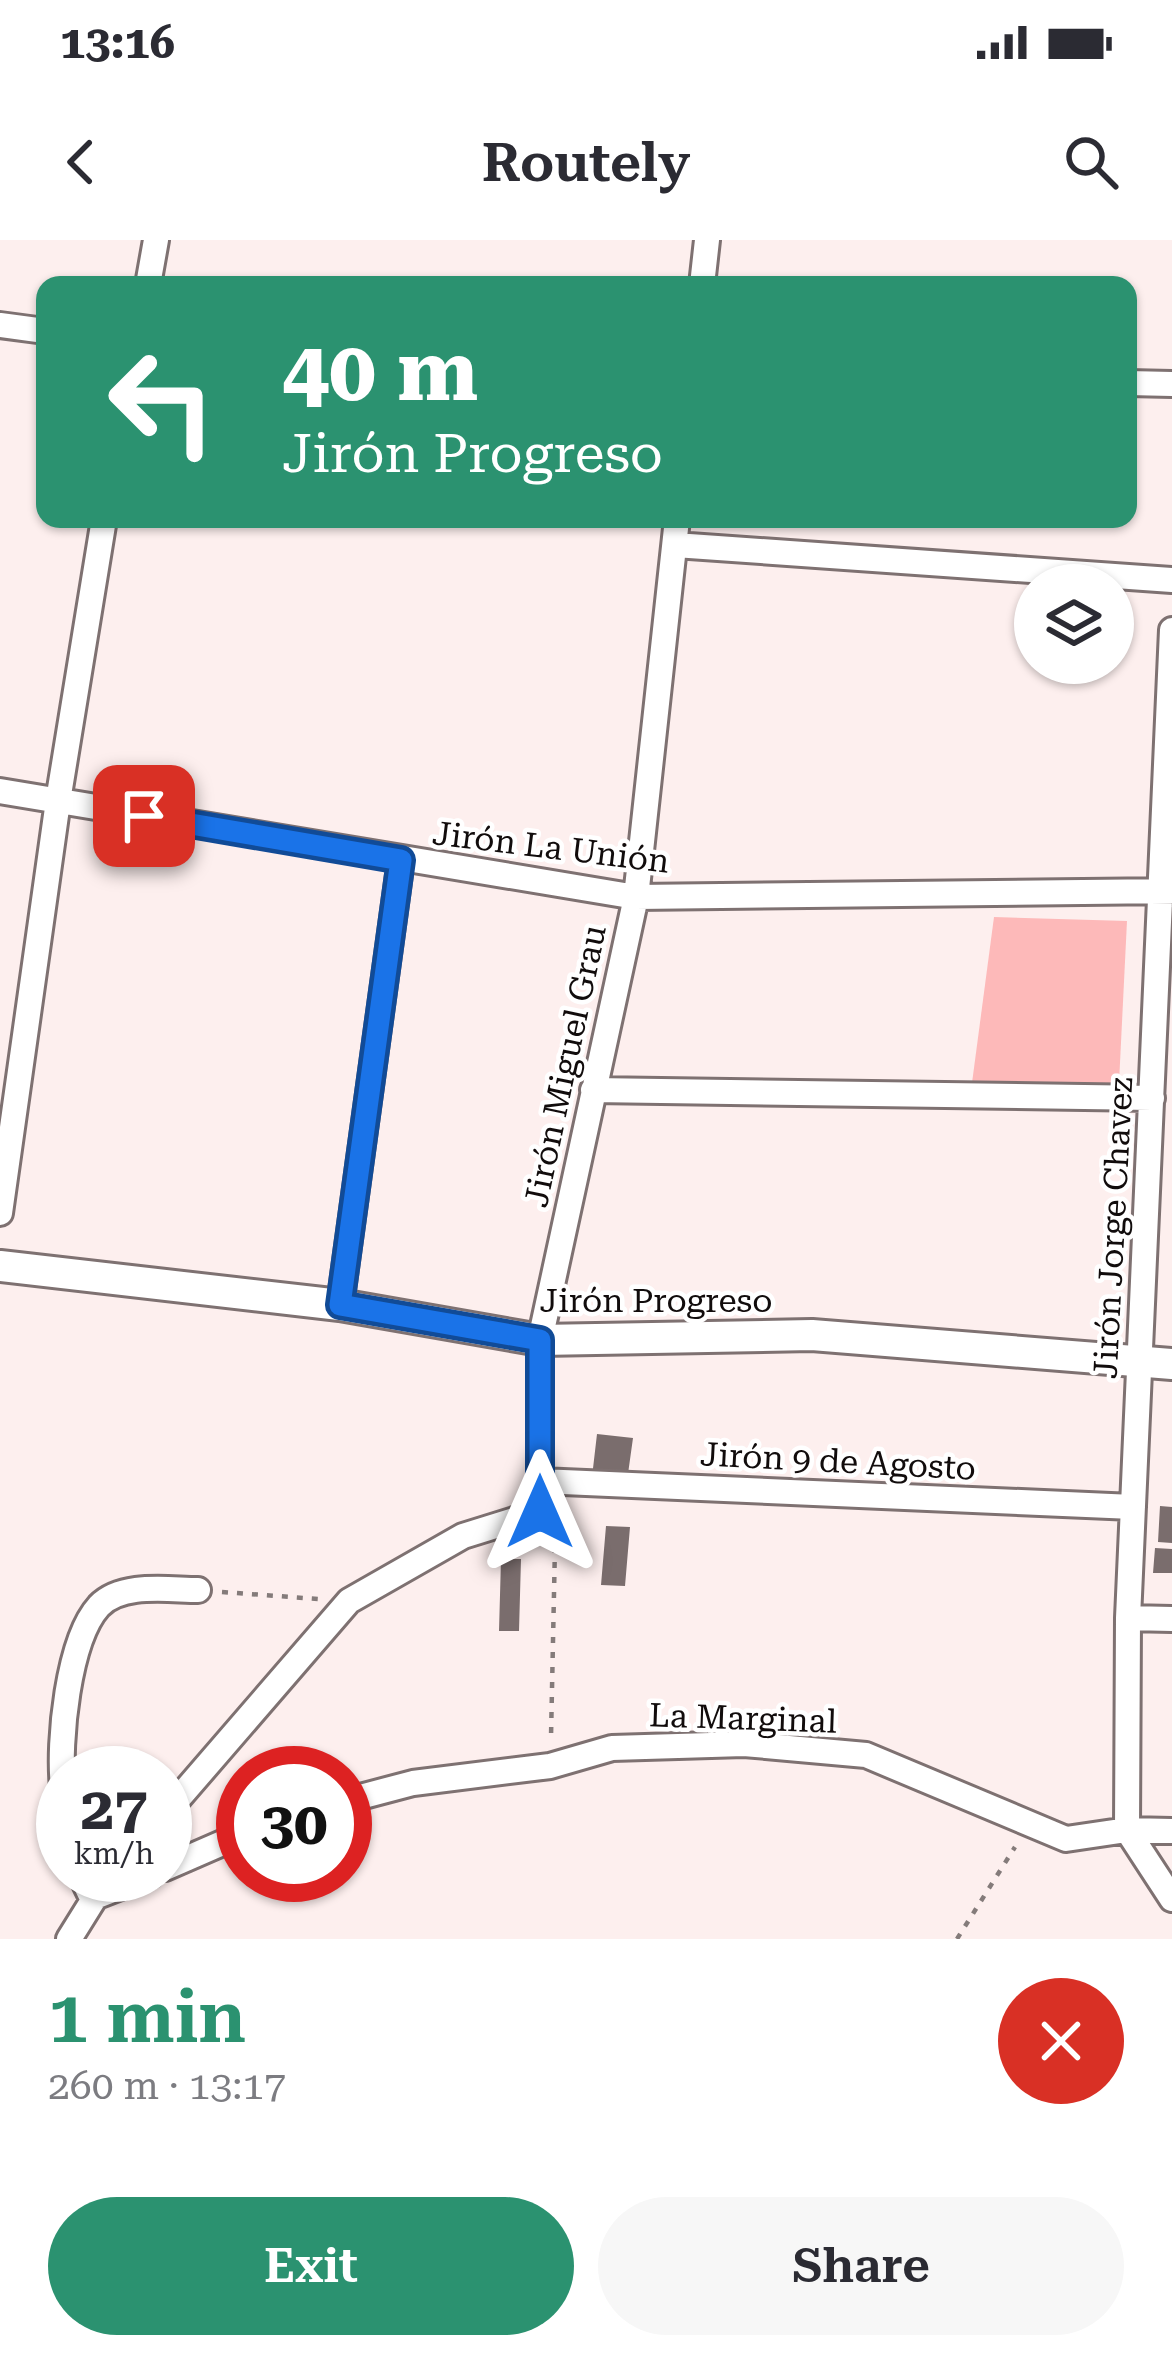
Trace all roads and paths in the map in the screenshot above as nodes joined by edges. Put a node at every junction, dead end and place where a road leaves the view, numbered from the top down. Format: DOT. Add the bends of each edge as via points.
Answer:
graph roads {
  1 [pos="156,240"];
  2 [pos="707,240"];
  3 [pos="150,276"];
  4 [pos="703,276"];
  5 [pos="0,325"];
  6 [pos="36,330"];
  7 [pos="1137,382"];
  8 [pos="1172,384"];
  9 [pos="103,528"];
  10 [pos="676,532"];
  11 [pos="1172,580"];
  12 [pos="1172,630"];
  13 [pos="0,791"];
  14 [pos="58,801"];
  15 [pos="401,860"];
  16 [pos="1167,891"];
  17 [pos="636,897"];
  18 [pos="593,1090"];
  19 [pos="1152,1098"];
  20 [pos="0,1213"];
  21 [pos="0,1266"];
  22 [pos="340,1305"];
  23 [pos="540,1340"];
  24 [pos="1139,1364"];
  25 [pos="1172,1364"];
  26 [pos="540,1481"];
  27 [pos="1133,1508"];
  28 [pos="540,1512"];
  29 [pos="198,1590"];
  30 [pos="349,1601"];
  31 [pos="1129,1618"];
  32 [pos="1172,1619"];
  33 [pos="64,1746"];
  34 [pos="550,1766"];
  35 [pos="192,1783"];
  36 [pos="372,1794"];
  37 [pos="1030,1823"];
  38 [pos="1127,1830"];
  39 [pos="1172,1831"];
  40 [pos="1172,1899"];
  41 [pos="82,1902"];
  42 [pos="69,1939"];
  43 [pos="957,1939"];
  1 -- 3 [label="street"];
  2 -- 4 [label="street"];
  5 -- 6 [label="street"];
  7 -- 8 [label="street"];
  9 -- 14 [label="street"];
  10 -- 11 [label="street"];
  10 -- 17 [label="street, Jirón Miguel Grau"];
  12 -- 16 [label="street, Jirón Jorge Chavez"];
  13 -- 14 [label="street, Jirón La Unión"];
  14 -- 15 [label="street, Jirón La Unión"];
  14 -- 20 [label="street"];
  15 -- 17 [label="street, Jirón La Unión"];
  15 -- 22 [label="street"];
  16 -- 17 [label="street, Jirón La Unión"];
  16 -- 19 [label="street, Jirón Jorge Chavez"];
  17 -- 18 [label="street, Jirón Miguel Grau"];
  18 -- 19 [label="street"];
  18 -- 23 [label="street, Jirón Miguel Grau"];
  19 -- 24 [label="street, Jirón Jorge Chavez"];
  21 -- 22 [label="street, Jirón Progreso"];
  22 -- 23 [label="street, Jirón Progreso"];
  23 -- 24 [label="street, Jirón Progreso" via="812,1335"];
  23 -- 26 [label="street, Jirón Miguel Grau"];
  24 -- 25 [label="street, Jirón Progreso"];
  24 -- 27 [label="street, Jirón Jorge Chavez"];
  26 -- 27 [label="street, Jirón 9 de Agosto"];
  26 -- 28 [label="street, Jirón Miguel Grau"];
  27 -- 31 [label="street, Jirón Jorge Chavez"];
  28 -- 30 [label="street" via="463,1536"];
  28 -- 34 [label="path" via="555,1544"];
  29 -- 30 [label="path"];
  29 -- 33 [label="street" via="127,1591 100,1605 79,1644"];
  30 -- 35 [label="street"];
  31 -- 32 [label="street"];
  31 -- 38 [label="street, Jirón Jorge Chavez"];
  34 -- 36 [label="street, La Marginal"];
  34 -- 37 [label="street, La Marginal" via="634,1747 744,1744 866,1755"];
  37 -- 38 [label="street, La Marginal" via="1066,1839"];
  37 -- 43 [label="path"];
  38 -- 39 [label="street, La Marginal"];
  38 -- 40 [label="street"];
  41 -- 42 [label="street"];
}
